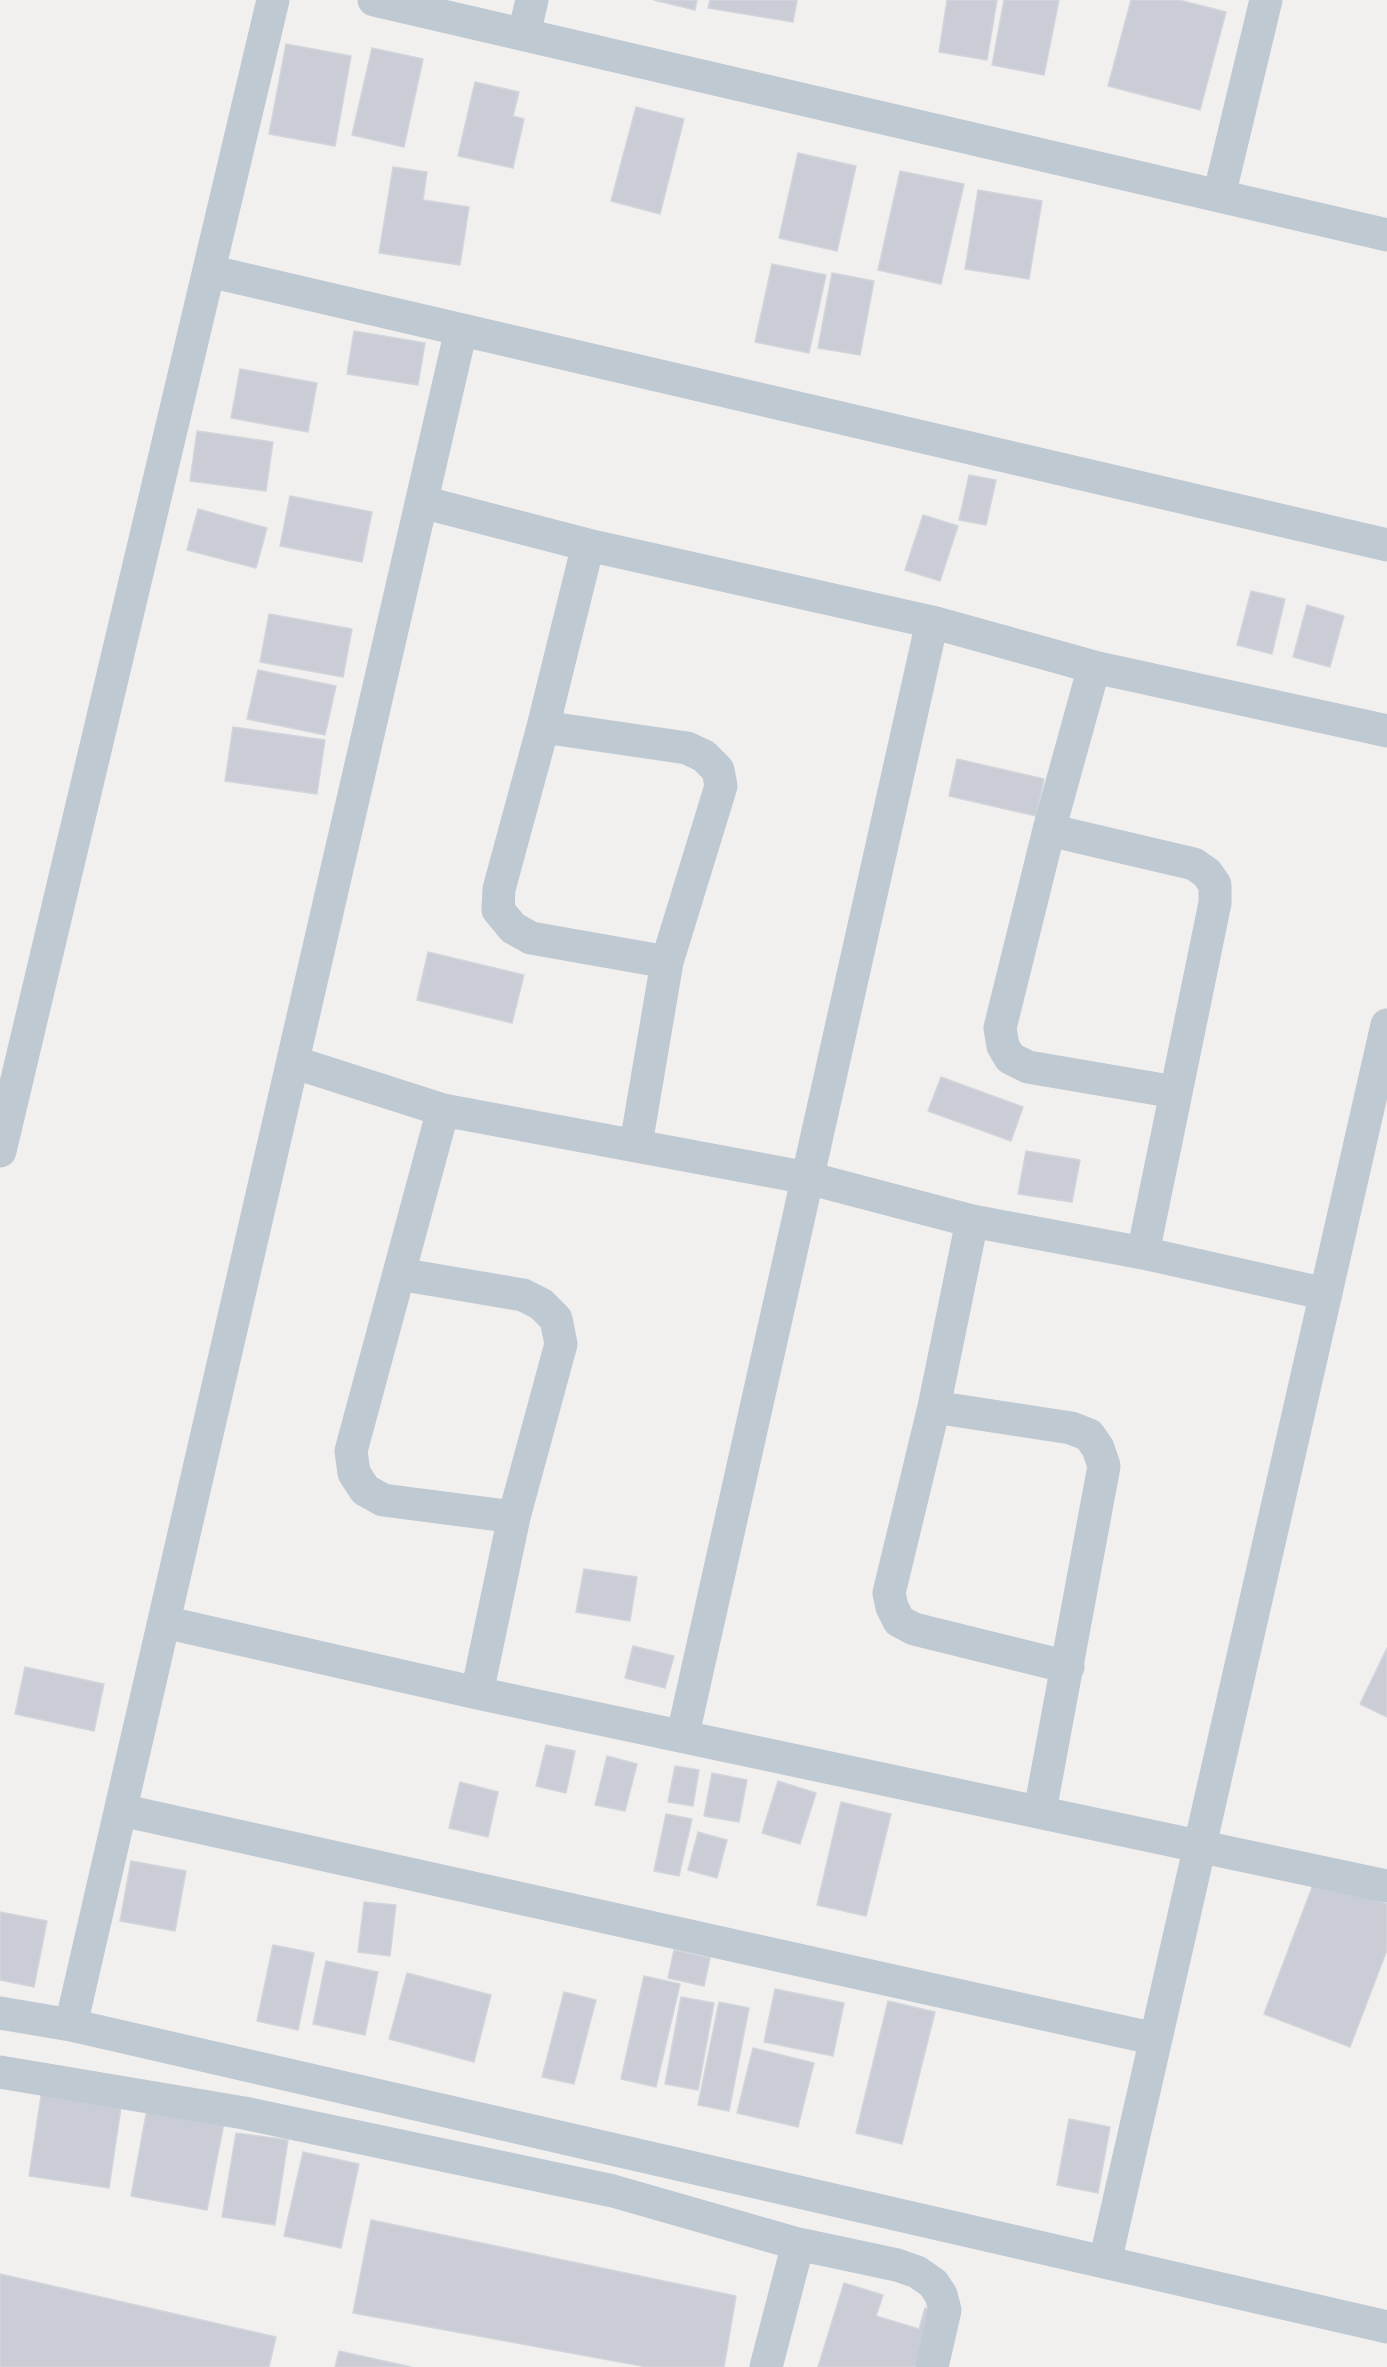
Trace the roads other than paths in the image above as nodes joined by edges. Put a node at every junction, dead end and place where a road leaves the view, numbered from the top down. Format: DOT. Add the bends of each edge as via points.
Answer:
graph roads {
  1 [pos="273,0"];
  2 [pos="374,0"];
  3 [pos="532,0"];
  4 [pos="1266,0"];
  5 [pos="524,34"];
  6 [pos="1220,196"];
  7 [pos="1387,235"];
  8 [pos="209,271"];
  9 [pos="461,330"];
  10 [pos="422,502"];
  11 [pos="1387,544"];
  12 [pos="588,545"];
  13 [pos="932,622"];
  14 [pos="1094,667"];
  15 [pos="543,727"];
  16 [pos="1387,731"];
  17 [pos="1049,830"];
  18 [pos="667,962"];
  19 [pos="1387,1024"];
  20 [pos="293,1062"];
  21 [pos="1175,1092"];
  22 [pos="443,1110"];
  23 [pos="636,1144"];
  24 [pos="0,1151"];
  25 [pos="808,1178"];
  26 [pos="972,1221"];
  27 [pos="1143,1253"];
  28 [pos="399,1274"];
  29 [pos="1326,1294"];
  30 [pos="934,1407"];
  31 [pos="514,1517"];
  32 [pos="164,1622"];
  33 [pos="1068,1667"];
  34 [pos="477,1693"];
  35 [pos="683,1734"];
  36 [pos="120,1810"];
  37 [pos="1040,1811"];
  38 [pos="1200,1845"];
  39 [pos="1387,1886"];
  40 [pos="0,2013"];
  41 [pos="71,2025"];
  42 [pos="1155,2039"];
  43 [pos="0,2072"];
  44 [pos="798,2244"];
  45 [pos="1105,2262"];
  46 [pos="1387,2327"];
  47 [pos="766,2367"];
  48 [pos="932,2367"];
  1 -- 8 [label="street"];
  2 -- 5 [label="street"];
  3 -- 5 [label="street"];
  4 -- 6 [label="street"];
  5 -- 6 [label="street"];
  6 -- 7 [label="street"];
  8 -- 9 [label="street"];
  8 -- 24 [label="street"];
  9 -- 10 [label="street"];
  9 -- 11 [label="street"];
  10 -- 12 [label="street"];
  10 -- 20 [label="street"];
  12 -- 13 [label="street"];
  12 -- 15 [label="street"];
  13 -- 14 [label="street"];
  13 -- 25 [label="street"];
  14 -- 16 [label="street"];
  14 -- 17 [label="street"];
  15 -- 18 [label="street" via="499,889 498,910 513,928 531,938"];
  15 -- 18 [label="street" via="687,748 704,756 718,770 721,786"];
  17 -- 21 [label="street" via="1194,864 1215,885 1215,903"];
  17 -- 21 [label="street" via="1000,1028 1003,1046 1010,1058 1028,1067"];
  18 -- 23 [label="street"];
  19 -- 29 [label="street"];
  20 -- 22 [label="street"];
  20 -- 32 [label="street"];
  21 -- 27 [label="street"];
  22 -- 23 [label="street"];
  22 -- 28 [label="street"];
  23 -- 25 [label="street"];
  25 -- 26 [label="street"];
  25 -- 35 [label="street"];
  26 -- 27 [label="street"];
  26 -- 30 [label="street"];
  27 -- 29 [label="street"];
  28 -- 31 [label="street" via="523,1295 541,1304 556,1319 561,1344"];
  28 -- 31 [label="street" via="351,1451 354,1473 365,1490 383,1500"];
  29 -- 38 [label="street"];
  30 -- 33 [label="street" via="1071,1428 1089,1435 1098,1448 1104,1466"];
  30 -- 33 [label="street" via="889,1593 899,1621 914,1629"];
  31 -- 34 [label="street"];
  32 -- 34 [label="street"];
  32 -- 36 [label="street"];
  33 -- 37 [label="street"];
  34 -- 35 [label="street"];
  35 -- 37 [label="street"];
  36 -- 41 [label="street"];
  36 -- 42 [label="street"];
  37 -- 38 [label="street"];
  38 -- 39 [label="street"];
  38 -- 42 [label="street"];
  40 -- 41 [label="street"];
  41 -- 45 [label="street"];
  42 -- 45 [label="street"];
  43 -- 44 [label="street" via="244,2114 613,2191"];
  44 -- 47 [label="street"];
  44 -- 48 [label="street" via="897,2265 933,2283 942,2295 945,2310"];
  45 -- 46 [label="street"];
}
